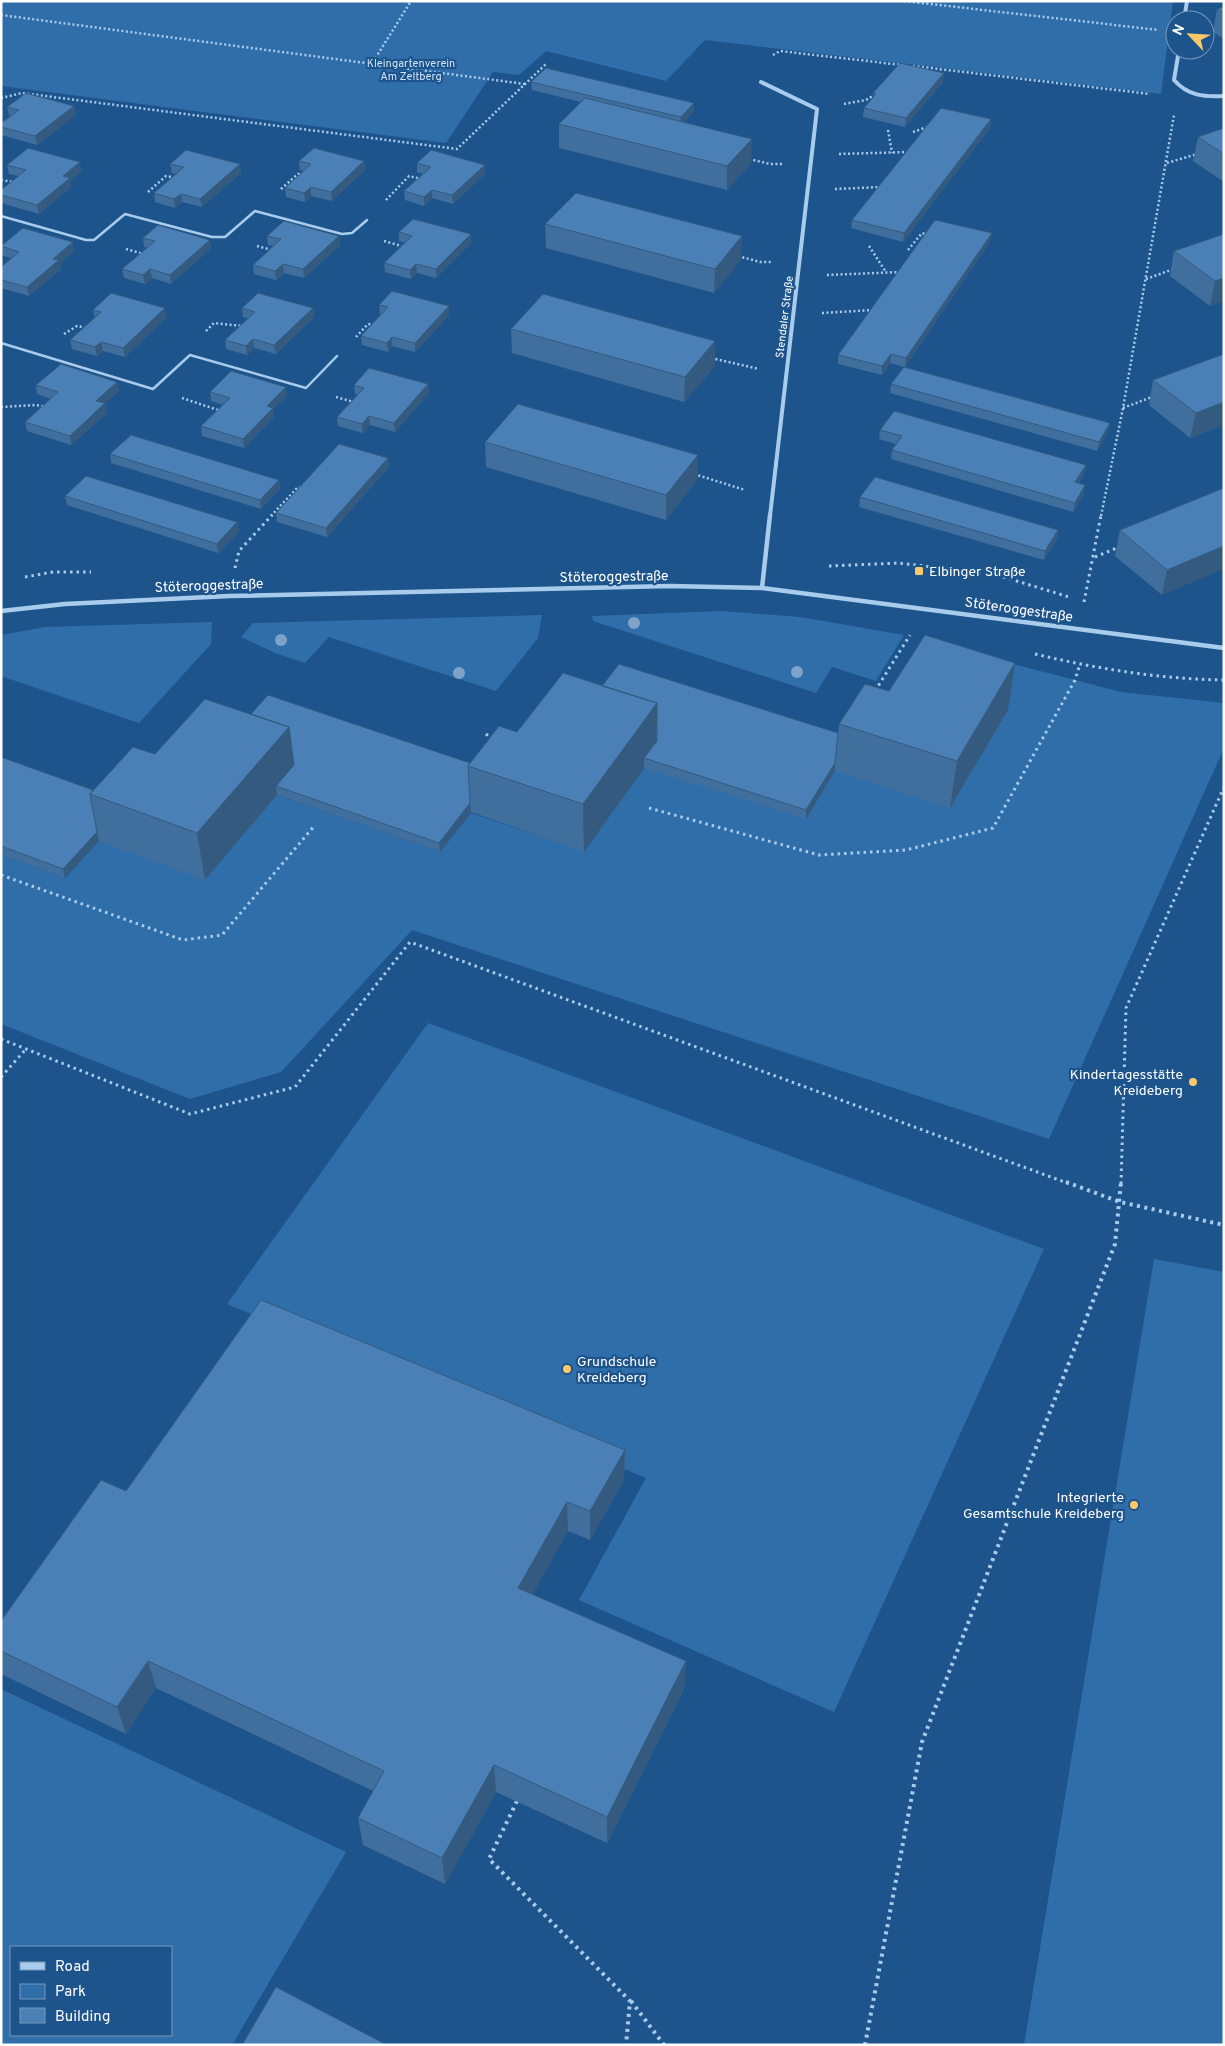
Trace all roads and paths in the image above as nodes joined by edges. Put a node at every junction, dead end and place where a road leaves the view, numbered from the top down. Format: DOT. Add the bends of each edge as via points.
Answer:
graph roads {
  1 [pos="411,1"];
  2 [pos="904,1"];
  3 [pos="1,15"];
  4 [pos="1165,31"];
  5 [pos="1177,60"];
  6 [pos="373,62"];
  7 [pos="546,64"];
  8 [pos="761,82"];
  9 [pos="525,84"];
  10 [pos="883,90"];
  11 [pos="1182,91"];
  12 [pos="1224,96"];
  13 [pos="1,98"];
  14 [pos="817,109"];
  15 [pos="932,126"];
  16 [pos="888,130"];
  17 [pos="913,132"];
  18 [pos="911,152"];
  19 [pos="892,153"];
  20 [pos="1198,154"];
  21 [pos="811,155"];
  22 [pos="741,157"];
  23 [pos="1167,163"];
  24 [pos="810,165"];
  25 [pos="1,180"];
  26 [pos="426,180"];
  27 [pos="15,182"];
  28 [pos="884,186"];
  29 [pos="807,190"];
  30 [pos="1,216"];
  31 [pos="367,220"];
  32 [pos="930,235"];
  33 [pos="869,246"];
  34 [pos="908,250"];
  35 [pos="734,254"];
  36 [pos="799,263"];
  37 [pos="1180,267"];
  38 [pos="887,272"];
  39 [pos="903,272"];
  40 [pos="799,276"];
  41 [pos="1146,279"];
  42 [pos="876,310"];
  43 [pos="794,315"];
  44 [pos="214,324"];
  45 [pos="250,327"];
  46 [pos="1,343"];
  47 [pos="338,356"];
  48 [pos="702,356"];
  49 [pos="786,376"];
  50 [pos="153,389"];
  51 [pos="1158,395"];
  52 [pos="1,407"];
  53 [pos="1123,408"];
  54 [pos="52,409"];
  55 [pos="225,412"];
  56 [pos="691,474"];
  57 [pos="307,490"];
  58 [pos="772,498"];
  59 [pos="1121,546"];
  60 [pos="1094,557"];
  61 [pos="762,588"];
  62 [pos="229,596"];
  63 [pos="1084,602"];
  64 [pos="1,611"];
  65 [pos="911,634"];
  66 [pos="1224,648"];
  67 [pos="1028,653"];
  68 [pos="1080,664"];
  69 [pos="1224,680"];
  70 [pos="870,699"];
  71 [pos="486,734"];
  72 [pos="500,746"];
  73 [pos="1224,787"];
  74 [pos="649,808"];
  75 [pos="315,825"];
  76 [pos="1,875"];
  77 [pos="1,1039"];
  78 [pos="26,1049"];
  79 [pos="1,1077"];
  80 [pos="1120,1202"];
  81 [pos="1224,1224"];
  82 [pos="517,1801"];
  83 [pos="630,2001"];
  84 [pos="626,2045"];
  85 [pos="664,2045"];
  86 [pos="865,2045"];
  1 -- 6 [label="path"];
  2 -- 4 [label="path"];
  3 -- 6 [label="path"];
  5 -- 11 [label="street" via="1174,80"];
  6 -- 9 [label="path"];
  7 -- 9 [label="path"];
  8 -- 11 [label="path" via="772,56 780,50 1167,96"];
  8 -- 14 [label="street"];
  9 -- 13 [label="path" via="456,149 22,93"];
  10 -- 14 [label="path" via="866,100"];
  11 -- 12 [label="street" via="1205,97"];
  11 -- 23 [label="path" via="1176,101"];
  14 -- 21 [label="street, Stendaler Straße"];
  15 -- 17 [label="path"];
  16 -- 19 [label="path"];
  18 -- 19 [label="path"];
  19 -- 21 [label="path"];
  20 -- 23 [label="path"];
  21 -- 24 [label="street, Stendaler Straße"];
  22 -- 24 [label="path" via="770,164"];
  23 -- 41 [label="path"];
  24 -- 29 [label="street, Stendaler Straße"];
  25 -- 27 [label="path"];
  26 -- 31 [label="path" via="409,176"];
  28 -- 29 [label="path"];
  29 -- 36 [label="street, Stendaler Straße"];
  30 -- 31 [label="lane" via="86,240 94,240 125,214 212,237 225,237 256,211 342,234 352,233"];
  32 -- 34 [label="path" via="922,233"];
  33 -- 38 [label="path"];
  35 -- 36 [label="path" via="760,262"];
  36 -- 40 [label="street, Stendaler Straße"];
  37 -- 41 [label="path"];
  38 -- 39 [label="path"];
  38 -- 40 [label="path"];
  40 -- 43 [label="street, Stendaler Straße"];
  41 -- 53 [label="path"];
  42 -- 43 [label="path"];
  43 -- 49 [label="street, Stendaler Straße"];
  44 -- 45 [label="path"];
  46 -- 50 [label="lane"];
  47 -- 50 [label="lane" via="306,388 190,356"];
  48 -- 49 [label="path"];
  49 -- 58 [label="street, Stendaler Straße"];
  50 -- 55 [label="path"];
  51 -- 53 [label="path"];
  52 -- 54 [label="path" via="36,405"];
  53 -- 60 [label="path"];
  56 -- 58 [label="path"];
  57 -- 62 [label="path" via="298,487 239,551"];
  58 -- 61 [label="street, Stendaler Straße"];
  59 -- 60 [label="path"];
  60 -- 63 [label="path"];
  61 -- 62 [label="street, Stöteroggestraße" via="670,586"];
  61 -- 66 [label="street, Stöteroggestraße"];
  62 -- 64 [label="street, Stöteroggestraße" via="65,604"];
  65 -- 70 [label="path"];
  67 -- 68 [label="path"];
  68 -- 69 [label="path" via="1191,680"];
  68 -- 74 [label="path" via="1075,680 993,828 906,850 819,855"];
  71 -- 72 [label="path"];
  73 -- 80 [label="path" via="1126,1008"];
  75 -- 76 [label="path" via="222,935 184,940"];
  77 -- 78 [label="path"];
  78 -- 79 [label="path"];
  78 -- 80 [label="path" via="190,1114 295,1087 410,942"];
  80 -- 81 [label="path"];
  80 -- 86 [label="path" via="1116,1244 922,1742"];
  82 -- 83 [label="path" via="489,1859"];
  83 -- 84 [label="path"];
  83 -- 85 [label="path"];
}
